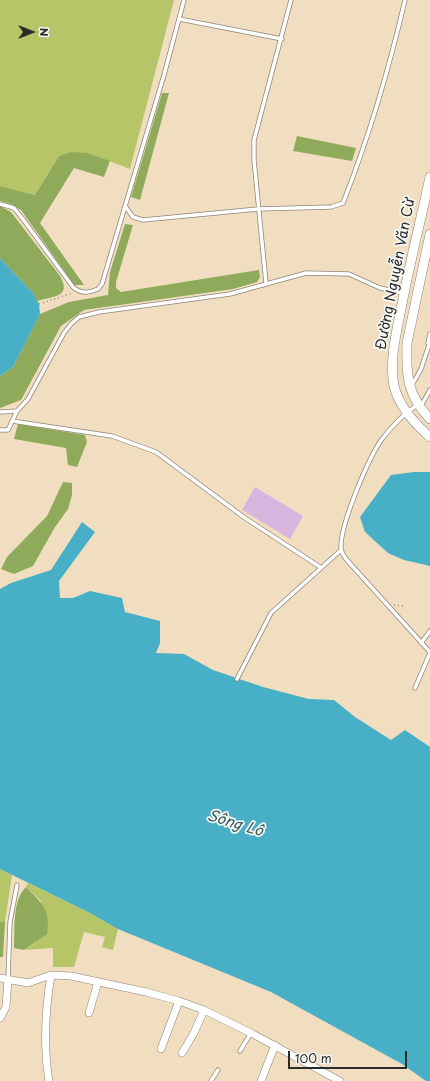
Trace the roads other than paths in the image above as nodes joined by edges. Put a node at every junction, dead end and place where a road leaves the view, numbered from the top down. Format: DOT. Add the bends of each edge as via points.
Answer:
graph roads {
  1 [pos="184,0"];
  2 [pos="291,0"];
  3 [pos="405,0"];
  4 [pos="179,19"];
  5 [pos="282,39"];
  6 [pos="430,177"];
  7 [pos="0,204"];
  8 [pos="125,206"];
  9 [pos="258,209"];
  10 [pos="430,234"];
  11 [pos="266,283"];
  12 [pos="404,293"];
  13 [pos="430,334"];
  14 [pos="429,343"];
  15 [pos="410,389"];
  16 [pos="430,390"];
  17 [pos="419,406"];
  18 [pos="17,411"];
  19 [pos="0,412"];
  20 [pos="407,412"];
  21 [pos="430,419"];
  22 [pos="12,421"];
  23 [pos="0,430"];
  24 [pos="430,437"];
  25 [pos="341,550"];
  26 [pos="320,567"];
  27 [pos="430,631"];
  28 [pos="421,643"];
  29 [pos="430,653"];
  30 [pos="237,679"];
  31 [pos="415,688"];
  32 [pos="17,885"];
  33 [pos="51,975"];
  34 [pos="4,978"];
  35 [pos="98,982"];
  36 [pos="179,1001"];
  37 [pos="204,1010"];
  38 [pos="89,1013"];
  39 [pos="0,1018"];
  40 [pos="251,1033"];
  41 [pos="275,1045"];
  42 [pos="161,1049"];
  43 [pos="240,1051"];
  44 [pos="182,1053"];
  45 [pos="218,1070"];
  46 [pos="49,1081"];
  47 [pos="211,1081"];
  48 [pos="261,1081"];
  49 [pos="340,1081"];
  1 -- 4 [label="lane"];
  2 -- 5 [label="lane"];
  3 -- 9 [label="lane" via="390,62 343,203 331,207"];
  4 -- 5 [label="lane"];
  4 -- 8 [label="lane"];
  5 -- 9 [label="lane" via="254,140"];
  6 -- 12 [label="main road, Đường Nguyễn Văn Cừ"];
  7 -- 8 [label="lane" via="14,208 78,292 90,292 102,284"];
  8 -- 9 [label="lane" via="132,217 143,220"];
  9 -- 11 [label="lane"];
  10 -- 15 [label="main road, Đường Nguyễn Văn Cừ" via="407,343 407,374"];
  11 -- 12 [label="lane" via="306,273 349,274 380,288"];
  11 -- 18 [label="lane" via="230,294 79,317 64,333 28,399"];
  12 -- 20 [label="main road, Đường Nguyễn Văn Cừ" via="394,343 393,370 394,386"];
  13 -- 14 [label="lane"];
  14 -- 15 [label="lane" via="421,369"];
  15 -- 17 [label="main road, Đường Nguyễn Văn Cừ"];
  16 -- 17 [label="lane"];
  17 -- 20 [label="lane"];
  17 -- 21 [label="main road, Đường Nguyễn Văn Cừ"];
  18 -- 19 [label="lane"];
  18 -- 22 [label="lane"];
  20 -- 24 [label="main road, Đường Nguyễn Văn Cừ"];
  20 -- 25 [label="lane" via="381,441 362,478 342,538"];
  22 -- 23 [label="lane" via="8,430"];
  22 -- 26 [label="lane" via="112,436 156,452 245,518"];
  25 -- 26 [label="lane"];
  25 -- 28 [label="lane" via="346,559"];
  26 -- 30 [label="lane" via="271,613"];
  27 -- 28 [label="lane"];
  28 -- 29 [label="lane"];
  29 -- 31 [label="lane"];
  32 -- 34 [label="lane"];
  33 -- 34 [label="street" via="28,983"];
  33 -- 35 [label="street"];
  33 -- 46 [label="street" via="45,1025 45,1056"];
  34 -- 39 [label="street" via="6,1007"];
  35 -- 36 [label="street"];
  35 -- 38 [label="street"];
  36 -- 37 [label="street"];
  36 -- 42 [label="street"];
  37 -- 40 [label="street"];
  37 -- 44 [label="street"];
  40 -- 41 [label="street"];
  40 -- 43 [label="lane"];
  41 -- 48 [label="street"];
  41 -- 49 [label="street"];
  45 -- 47 [label="lane"];
}
